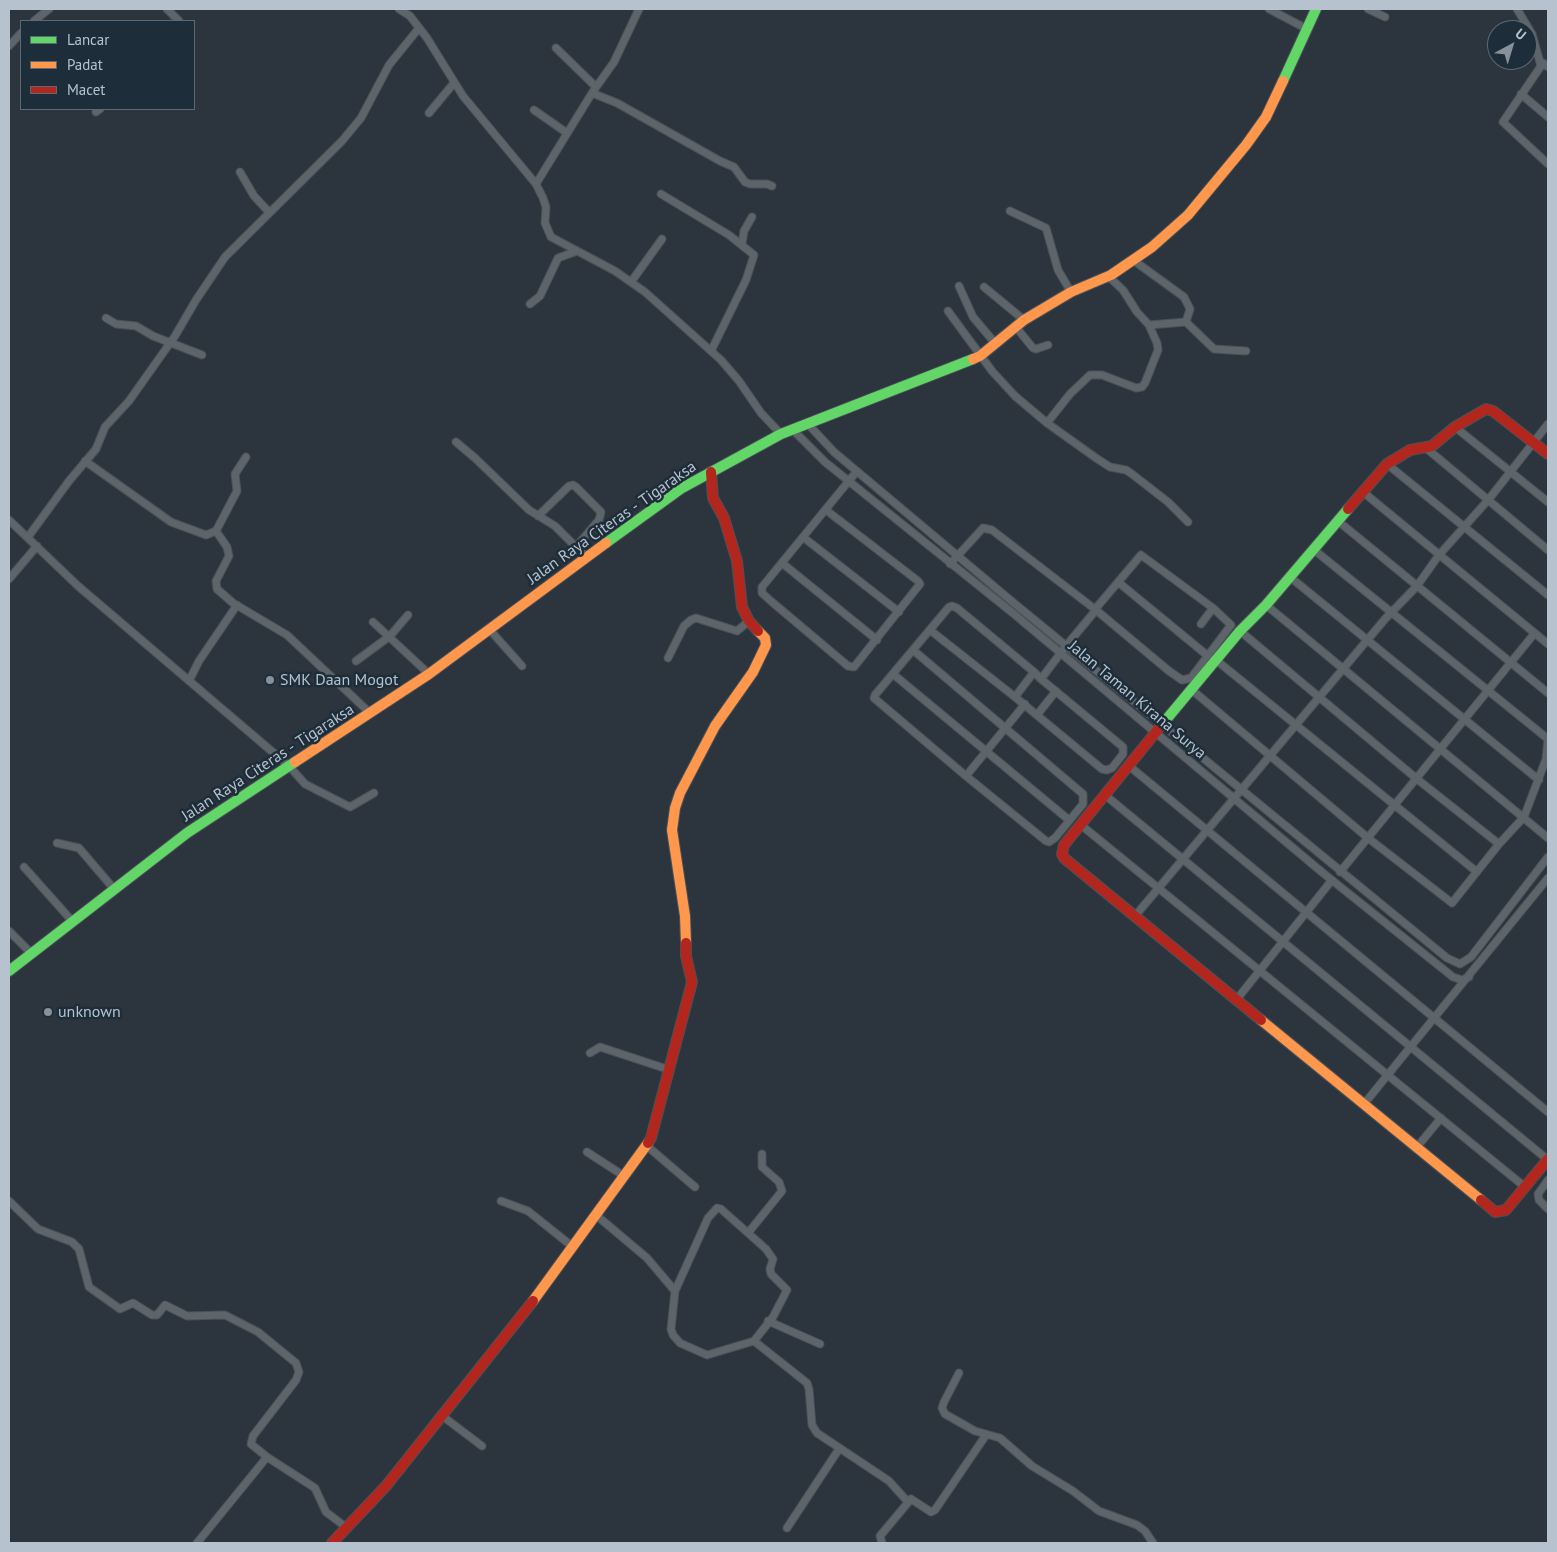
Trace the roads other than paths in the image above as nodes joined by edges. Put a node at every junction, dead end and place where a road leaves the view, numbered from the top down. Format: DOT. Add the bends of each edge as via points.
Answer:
graph roads {
  1 [pos="49,9"];
  2 [pos="167,9"];
  3 [pos="399,9"];
  4 [pos="640,9"];
  5 [pos="1269,9"];
  6 [pos="1316,9"];
  7 [pos="1368,9"];
  8 [pos="1517,9"];
  9 [pos="1385,17"];
  10 [pos="35,20"];
  11 [pos="178,20"];
  12 [pos="419,28"];
  13 [pos="1307,29"];
  14 [pos="20,34"];
  15 [pos="9,46"];
  16 [pos="556,48"];
  17 [pos="1548,56"];
  18 [pos="1544,65"];
  19 [pos="454,83"];
  20 [pos="594,90"];
  21 [pos="1521,94"];
  22 [pos="534,110"];
  23 [pos="429,113"];
  24 [pos="1548,117"];
  25 [pos="567,133"];
  26 [pos="1548,164"];
  27 [pos="240,172"];
  28 [pos="536,184"];
  29 [pos="772,186"];
  30 [pos="661,194"];
  31 [pos="1010,211"];
  32 [pos="269,212"];
  33 [pos="752,217"];
  34 [pos="662,239"];
  35 [pos="742,244"];
  36 [pos="576,251"];
  37 [pos="1133,260"];
  38 [pos="1108,276"];
  39 [pos="631,282"];
  40 [pos="960,286"];
  41 [pos="984,287"];
  42 [pos="1071,292"];
  43 [pos="530,304"];
  44 [pos="948,311"];
  45 [pos="106,318"];
  46 [pos="1186,322"];
  47 [pos="1020,323"];
  48 [pos="1149,325"];
  49 [pos="170,343"];
  50 [pos="995,344"];
  51 [pos="1048,345"];
  52 [pos="711,351"];
  53 [pos="1246,352"];
  54 [pos="202,355"];
  55 [pos="980,356"];
  56 [pos="807,423"];
  57 [pos="1047,423"];
  58 [pos="1548,424"];
  59 [pos="1455,427"];
  60 [pos="792,429"];
  61 [pos="781,434"];
  62 [pos="456,442"];
  63 [pos="1534,442"];
  64 [pos="1426,448"];
  65 [pos="1548,454"];
  66 [pos="246,457"];
  67 [pos="85,461"];
  68 [pos="1387,464"];
  69 [pos="857,471"];
  70 [pos="1512,471"];
  71 [pos="711,472"];
  72 [pos="850,481"];
  73 [pos="1364,492"];
  74 [pos="1489,499"];
  75 [pos="1548,502"];
  76 [pos="826,510"];
  77 [pos="538,516"];
  78 [pos="9,520"];
  79 [pos="1338,521"];
  80 [pos="1188,522"];
  81 [pos="1465,526"];
  82 [pos="216,531"];
  83 [pos="28,537"];
  84 [pos="803,537"];
  85 [pos="37,546"];
  86 [pos="576,547"];
  87 [pos="1313,549"];
  88 [pos="1548,550"];
  89 [pos="958,555"];
  90 [pos="1439,555"];
  91 [pos="586,557"];
  92 [pos="782,563"];
  93 [pos="950,564"];
  94 [pos="1290,577"];
  95 [pos="9,579"];
  96 [pos="1118,582"];
  97 [pos="1417,586"];
  98 [pos="1548,595"];
  99 [pos="237,605"];
  100 [pos="1266,605"];
  101 [pos="1212,608"];
  102 [pos="1096,610"];
  103 [pos="899,612"];
  104 [pos="1392,612"];
  105 [pos="408,616"];
  106 [pos="750,621"];
  107 [pos="374,622"];
  108 [pos="1201,624"];
  109 [pos="488,629"];
  110 [pos="930,630"];
  111 [pos="1240,631"];
  112 [pos="1534,634"];
  113 [pos="390,636"];
  114 [pos="1368,639"];
  115 [pos="877,640"];
  116 [pos="1548,644"];
  117 [pos="1066,646"];
  118 [pos="913,650"];
  119 [pos="1060,654"];
  120 [pos="668,658"];
  121 [pos="1212,658"];
  122 [pos="356,661"];
  123 [pos="1511,662"];
  124 [pos="522,666"];
  125 [pos="1344,669"];
  126 [pos="1034,672"];
  127 [pos="429,674"];
  128 [pos="893,674"];
  129 [pos="1041,679"];
  130 [pos="190,681"];
  131 [pos="1192,690"];
  132 [pos="1056,691"];
  133 [pos="1486,691"];
  134 [pos="1548,693"];
  135 [pos="1015,696"];
  136 [pos="1320,698"];
  137 [pos="1025,704"];
  138 [pos="370,714"];
  139 [pos="1037,715"];
  140 [pos="1466,719"];
  141 [pos="1297,724"];
  142 [pos="1006,727"];
  143 [pos="1159,730"];
  144 [pos="1548,739"];
  145 [pos="1442,749"];
  146 [pos="987,752"];
  147 [pos="1270,755"];
  148 [pos="1128,765"];
  149 [pos="290,766"];
  150 [pos="966,776"];
  151 [pos="1417,779"];
  152 [pos="1539,780"];
  153 [pos="1241,790"];
  154 [pos="374,793"];
  155 [pos="1105,795"];
  156 [pos="1234,799"];
  157 [pos="1394,806"];
  158 [pos="1524,817"];
  159 [pos="1069,820"];
  160 [pos="1081,825"];
  161 [pos="1207,831"];
  162 [pos="1368,838"];
  163 [pos="1548,838"];
  164 [pos="57,843"];
  165 [pos="1499,844"];
  166 [pos="1548,857"];
  167 [pos="1184,859"];
  168 [pos="24,867"];
  169 [pos="1340,872"];
  170 [pos="1477,872"];
  171 [pos="1548,878"];
  172 [pos="1332,880"];
  173 [pos="114,888"];
  174 [pos="1159,888"];
  175 [pos="1306,912"];
  176 [pos="1135,916"];
  177 [pos="74,922"];
  178 [pos="9,930"];
  179 [pos="1284,941"];
  180 [pos="31,953"];
  181 [pos="1260,970"];
  182 [pos="9,971"];
  183 [pos="1470,977"];
  184 [pos="1237,999"];
  185 [pos="1434,1018"];
  186 [pos="1411,1046"];
  187 [pos="590,1053"];
  188 [pos="670,1070"];
  189 [pos="1388,1075"];
  190 [pos="1364,1104"];
  191 [pos="1548,1112"];
  192 [pos="1441,1118"];
  193 [pos="648,1146"];
  194 [pos="1417,1147"];
  195 [pos="587,1152"];
  196 [pos="762,1154"];
  197 [pos="1548,1159"];
  198 [pos="624,1176"];
  199 [pos="1548,1180"];
  200 [pos="694,1187"];
  201 [pos="1524,1188"];
  202 [pos="9,1201"];
  203 [pos="501,1201"];
  204 [pos="1548,1209"];
  205 [pos="596,1216"];
  206 [pos="748,1233"];
  207 [pos="573,1247"];
  208 [pos="675,1292"];
  209 [pos="768,1321"];
  210 [pos="754,1342"];
  211 [pos="820,1344"];
  212 [pos="959,1373"];
  213 [pos="441,1415"];
  214 [pos="986,1435"];
  215 [pos="482,1446"];
  216 [pos="839,1449"];
  217 [pos="267,1457"];
  218 [pos="908,1502"];
  219 [pos="347,1528"];
  220 [pos="787,1528"];
  221 [pos="197,1543"];
  222 [pos="332,1543"];
  223 [pos="882,1543"];
  224 [pos="1153,1543"];
  1 -- 10 [label="street"];
  2 -- 11 [label="street"];
  3 -- 12 [label="street" via="410,16"];
  4 -- 20 [label="street" via="614,62"];
  5 -- 13 [label="street"];
  6 -- 13 [label="street, Jalan Raya Citeras - Tigaraksa"];
  7 -- 9 [label="street"];
  8 -- 18 [label="street" via="1532,34"];
  12 -- 19 [label="street"];
  12 -- 32 [label="street" via="389,65 361,118 342,141"];
  13 -- 37 [label="street, Jalan Raya Citeras - Tigaraksa" via="1266,117 1252,138 1176,228"];
  14 -- 15 [label="street"];
  16 -- 20 [label="street"];
  17 -- 18 [label="street"];
  18 -- 21 [label="street"];
  19 -- 23 [label="street"];
  19 -- 28 [label="street"];
  20 -- 25 [label="street"];
  20 -- 29 [label="street" via="734,167 745,182"];
  21 -- 24 [label="street"];
  21 -- 26 [label="street" via="1503,122"];
  22 -- 25 [label="street"];
  25 -- 28 [label="street"];
  27 -- 32 [label="street" via="254,196"];
  28 -- 36 [label="street" via="546,207 548,233"];
  30 -- 35 [label="street"];
  31 -- 42 [label="street" via="1046,228 1058,270"];
  32 -- 49 [label="street" via="225,257"];
  33 -- 35 [label="street" via="744,231"];
  34 -- 39 [label="street"];
  35 -- 52 [label="street" via="754,258"];
  36 -- 39 [label="street"];
  36 -- 43 [label="street" via="558,258 540,296"];
  37 -- 38 [label="street, Jalan Raya Citeras - Tigaraksa"];
  37 -- 46 [label="street" via="1184,297 1190,309"];
  38 -- 42 [label="street, Jalan Raya Citeras - Tigaraksa"];
  38 -- 48 [label="street" via="1123,290"];
  39 -- 52 [label="street"];
  40 -- 50 [label="street" via="973,317"];
  41 -- 47 [label="street"];
  42 -- 47 [label="street, Jalan Raya Citeras - Tigaraksa"];
  44 -- 55 [label="street"];
  45 -- 49 [label="street" via="116,324 136,326"];
  46 -- 48 [label="street"];
  46 -- 53 [label="street" via="1214,349"];
  47 -- 50 [label="street, Jalan Raya Citeras - Tigaraksa"];
  47 -- 51 [label="street" via="1033,348"];
  48 -- 57 [label="street" via="1158,350 1144,385 1136,388 1102,375 1090,375"];
  49 -- 54 [label="street"];
  49 -- 67 [label="street" via="129,401 105,427 96,449"];
  50 -- 55 [label="street, Jalan Raya Citeras - Tigaraksa"];
  52 -- 61 [label="street" via="735,375 756,407"];
  55 -- 56 [label="street, Jalan Raya Citeras - Tigaraksa"];
  55 -- 57 [label="street" via="1015,396"];
  56 -- 60 [label="street, Jalan Raya Citeras - Tigaraksa"];
  56 -- 69 [label="street, Jalan Taman Kirana Surya"];
  57 -- 80 [label="street" via="1110,467 1132,474"];
  58 -- 63 [label="street"];
  59 -- 63 [label="street" via="1490,409"];
  59 -- 64 [label="street"];
  59 -- 70 [label="street"];
  60 -- 61 [label="street, Jalan Raya Citeras - Tigaraksa"];
  60 -- 72 [label="street, Jalan Taman Kirana Surya" via="825,462"];
  61 -- 71 [label="street, Jalan Raya Citeras - Tigaraksa"];
  62 -- 77 [label="street"];
  63 -- 65 [label="street"];
  63 -- 70 [label="street"];
  64 -- 68 [label="street" via="1410,450"];
  64 -- 74 [label="street"];
  66 -- 82 [label="street" via="235,474 237,492"];
  67 -- 82 [label="street" via="171,522 206,535"];
  67 -- 83 [label="street"];
  68 -- 73 [label="street"];
  68 -- 81 [label="street"];
  69 -- 72 [label="street"];
  69 -- 89 [label="street, Jalan Taman Kirana Surya"];
  70 -- 74 [label="street"];
  70 -- 75 [label="street"];
  71 -- 91 [label="street, Jalan Raya Citeras - Tigaraksa" via="682,488"];
  71 -- 106 [label="street" via="713,498 724,518 737,561 742,607"];
  72 -- 76 [label="street"];
  72 -- 93 [label="street, Jalan Taman Kirana Surya"];
  73 -- 79 [label="street"];
  73 -- 90 [label="street"];
  74 -- 81 [label="street"];
  74 -- 88 [label="street"];
  76 -- 84 [label="street"];
  76 -- 103 [label="street" via="918,581 919,588"];
  77 -- 86 [label="street" via="555,526"];
  77 -- 86 [label="street" via="573,484 601,512 599,520"];
  78 -- 83 [label="street"];
  79 -- 87 [label="street"];
  79 -- 97 [label="street"];
  81 -- 90 [label="street"];
  81 -- 98 [label="street"];
  82 -- 99 [label="street" via="229,556 215,584"];
  83 -- 85 [label="street"];
  84 -- 92 [label="street"];
  84 -- 103 [label="street"];
  85 -- 95 [label="street"];
  85 -- 130 [label="street" via="78,586"];
  86 -- 91 [label="street"];
  87 -- 94 [label="street"];
  87 -- 104 [label="street"];
  89 -- 93 [label="street"];
  89 -- 102 [label="street" via="983,528 988,528"];
  89 -- 117 [label="street, Jalan Taman Kirana Surya"];
  90 -- 97 [label="street"];
  90 -- 112 [label="street"];
  91 -- 109 [label="street, Jalan Raya Citeras - Tigaraksa"];
  92 -- 115 [label="street"];
  92 -- 115 [label="street" via="764,583 762,594 848,666 856,666"];
  93 -- 119 [label="street, Jalan Taman Kirana Surya"];
  94 -- 100 [label="street"];
  94 -- 114 [label="street"];
  96 -- 101 [label="street" via="1142,555"];
  96 -- 102 [label="street"];
  96 -- 121 [label="street"];
  97 -- 104 [label="street"];
  97 -- 123 [label="street"];
  99 -- 130 [label="street" via="199,660"];
  99 -- 138 [label="street" via="287,635"];
  100 -- 111 [label="street"];
  100 -- 125 [label="street"];
  101 -- 108 [label="street"];
  101 -- 121 [label="street" via="1230,622 1230,628"];
  102 -- 117 [label="street"];
  102 -- 121 [label="street" via="1182,680 1191,678"];
  103 -- 115 [label="street"];
  104 -- 114 [label="street"];
  104 -- 133 [label="street"];
  105 -- 113 [label="street"];
  106 -- 120 [label="street" via="737,631 696,618 691,620 684,626"];
  106 -- 188 [label="street" via="765,638 765,650 715,726 680,794 673,819 685,916 686,956 692,970 692,982"];
  107 -- 113 [label="street"];
  109 -- 124 [label="street"];
  109 -- 127 [label="street, Jalan Raya Citeras - Tigaraksa"];
  110 -- 118 [label="street"];
  110 -- 126 [label="street" via="949,607 954,607"];
  110 -- 135 [label="street"];
  111 -- 121 [label="street"];
  111 -- 136 [label="street"];
  112 -- 116 [label="street"];
  112 -- 123 [label="street"];
  113 -- 122 [label="street"];
  113 -- 127 [label="street"];
  114 -- 125 [label="street"];
  114 -- 140 [label="street"];
  117 -- 119 [label="street"];
  117 -- 143 [label="street, Jalan Taman Kirana Surya"];
  118 -- 128 [label="street"];
  118 -- 142 [label="street"];
  119 -- 129 [label="street"];
  119 -- 143 [label="street, Jalan Taman Kirana Surya"];
  121 -- 131 [label="street"];
  121 -- 141 [label="street"];
  123 -- 133 [label="street"];
  123 -- 134 [label="street"];
  125 -- 136 [label="street"];
  125 -- 145 [label="street"];
  126 -- 129 [label="street"];
  126 -- 135 [label="street"];
  127 -- 138 [label="street, Jalan Raya Citeras - Tigaraksa"];
  128 -- 146 [label="street"];
  128 -- 150 [label="street" via="875,699"];
  129 -- 132 [label="street"];
  130 -- 149 [label="street"];
  131 -- 143 [label="street"];
  131 -- 147 [label="street"];
  132 -- 139 [label="street"];
  132 -- 139 [label="street" via="1123,747 1123,754 1112,768 1102,769"];
  133 -- 140 [label="street"];
  133 -- 144 [label="street"];
  135 -- 137 [label="street"];
  136 -- 141 [label="street"];
  136 -- 151 [label="street"];
  137 -- 139 [label="street"];
  137 -- 142 [label="street"];
  138 -- 149 [label="street, Jalan Raya Citeras - Tigaraksa"];
  140 -- 145 [label="street"];
  140 -- 152 [label="street"];
  141 -- 147 [label="street"];
  141 -- 157 [label="street"];
  142 -- 146 [label="street"];
  142 -- 159 [label="street" via="1083,794 1083,804"];
  143 -- 148 [label="street"];
  143 -- 153 [label="street, Jalan Taman Kirana Surya"];
  143 -- 156 [label="street, Jalan Taman Kirana Surya"];
  144 -- 152 [label="street"];
  145 -- 151 [label="street"];
  145 -- 158 [label="street"];
  146 -- 150 [label="street"];
  146 -- 159 [label="street"];
  147 -- 153 [label="street"];
  147 -- 162 [label="street"];
  148 -- 155 [label="street"];
  148 -- 161 [label="street"];
  149 -- 154 [label="street" via="309,786 346,806 353,806"];
  149 -- 173 [label="street, Jalan Raya Citeras - Tigaraksa" via="188,833"];
  150 -- 159 [label="street" via="1046,842 1052,840"];
  151 -- 157 [label="street"];
  151 -- 165 [label="street"];
  152 -- 158 [label="street"];
  153 -- 156 [label="street"];
  153 -- 169 [label="street, Jalan Taman Kirana Surya"];
  155 -- 160 [label="street"];
  155 -- 167 [label="street"];
  156 -- 161 [label="street"];
  156 -- 172 [label="street, Jalan Taman Kirana Surya"];
  157 -- 162 [label="street"];
  157 -- 170 [label="street"];
  158 -- 163 [label="street"];
  158 -- 165 [label="street"];
  160 -- 174 [label="street"];
  160 -- 176 [label="street" via="1064,846 1064,858"];
  161 -- 167 [label="street"];
  161 -- 175 [label="street"];
  162 -- 169 [label="street"];
  162 -- 170 [label="street" via="1452,903"];
  164 -- 173 [label="street" via="79,848"];
  165 -- 170 [label="street"];
  166 -- 169 [label="street, Jalan Taman Kirana Surya" via="1471,957 1460,964 1447,958"];
  167 -- 174 [label="street"];
  167 -- 179 [label="street"];
  168 -- 177 [label="street"];
  171 -- 183 [label="street"];
  172 -- 175 [label="street"];
  172 -- 183 [label="street, Jalan Taman Kirana Surya" via="1453,977 1462,980"];
  173 -- 177 [label="street, Jalan Raya Citeras - Tigaraksa"];
  174 -- 176 [label="street"];
  174 -- 181 [label="street"];
  175 -- 179 [label="street"];
  175 -- 185 [label="street"];
  176 -- 184 [label="street"];
  177 -- 180 [label="street, Jalan Raya Citeras - Tigaraksa"];
  178 -- 180 [label="street"];
  179 -- 181 [label="street"];
  179 -- 186 [label="street"];
  180 -- 182 [label="street, Jalan Raya Citeras - Tigaraksa"];
  181 -- 184 [label="street"];
  181 -- 189 [label="street"];
  183 -- 185 [label="street"];
  184 -- 190 [label="street"];
  185 -- 186 [label="street"];
  185 -- 191 [label="street"];
  186 -- 189 [label="street"];
  186 -- 197 [label="street"];
  187 -- 188 [label="street" via="600,1047"];
  188 -- 193 [label="street"];
  189 -- 190 [label="street"];
  189 -- 192 [label="street"];
  190 -- 194 [label="street"];
  192 -- 194 [label="street"];
  192 -- 201 [label="street"];
  193 -- 198 [label="street"];
  193 -- 200 [label="street"];
  194 -- 201 [label="street" via="1495,1212 1506,1210"];
  195 -- 198 [label="street"];
  196 -- 206 [label="street" via="762,1167 779,1182 782,1191"];
  197 -- 201 [label="street"];
  198 -- 205 [label="street"];
  199 -- 204 [label="street" via="1538,1194"];
  202 -- 217 [label="street" via="38,1229 72,1242 79,1249 89,1287 120,1309 133,1303 152,1315 157,1315 166,1305 187,1316 225,1315 258,1332 296,1363 299,1372 296,1380 251,1440 254,1448"];
  203 -- 207 [label="street" via="528,1211"];
  205 -- 207 [label="street"];
  205 -- 208 [label="street" via="647,1258"];
  206 -- 208 [label="street" via="721,1209 714,1210"];
  206 -- 209 [label="street" via="771,1255 771,1274 787,1290"];
  207 -- 213 [label="street"];
  208 -- 210 [label="street" via="671,1329 680,1343 707,1355"];
  209 -- 210 [label="street"];
  209 -- 211 [label="street"];
  210 -- 216 [label="street" via="802,1377 810,1389 813,1428"];
  212 -- 214 [label="street" via="944,1402 943,1411 964,1426"];
  213 -- 215 [label="street"];
  213 -- 219 [label="street" via="386,1486"];
  214 -- 218 [label="street" via="935,1510 931,1512 911,1499"];
  214 -- 224 [label="street" via="1000,1438 1032,1466 1099,1511 1136,1525"];
  216 -- 218 [label="street" via="890,1481"];
  216 -- 220 [label="street"];
  217 -- 219 [label="street" via="315,1488 326,1512"];
  217 -- 221 [label="street"];
  218 -- 223 [label="street" via="880,1536"];
  219 -- 222 [label="street"];
}
